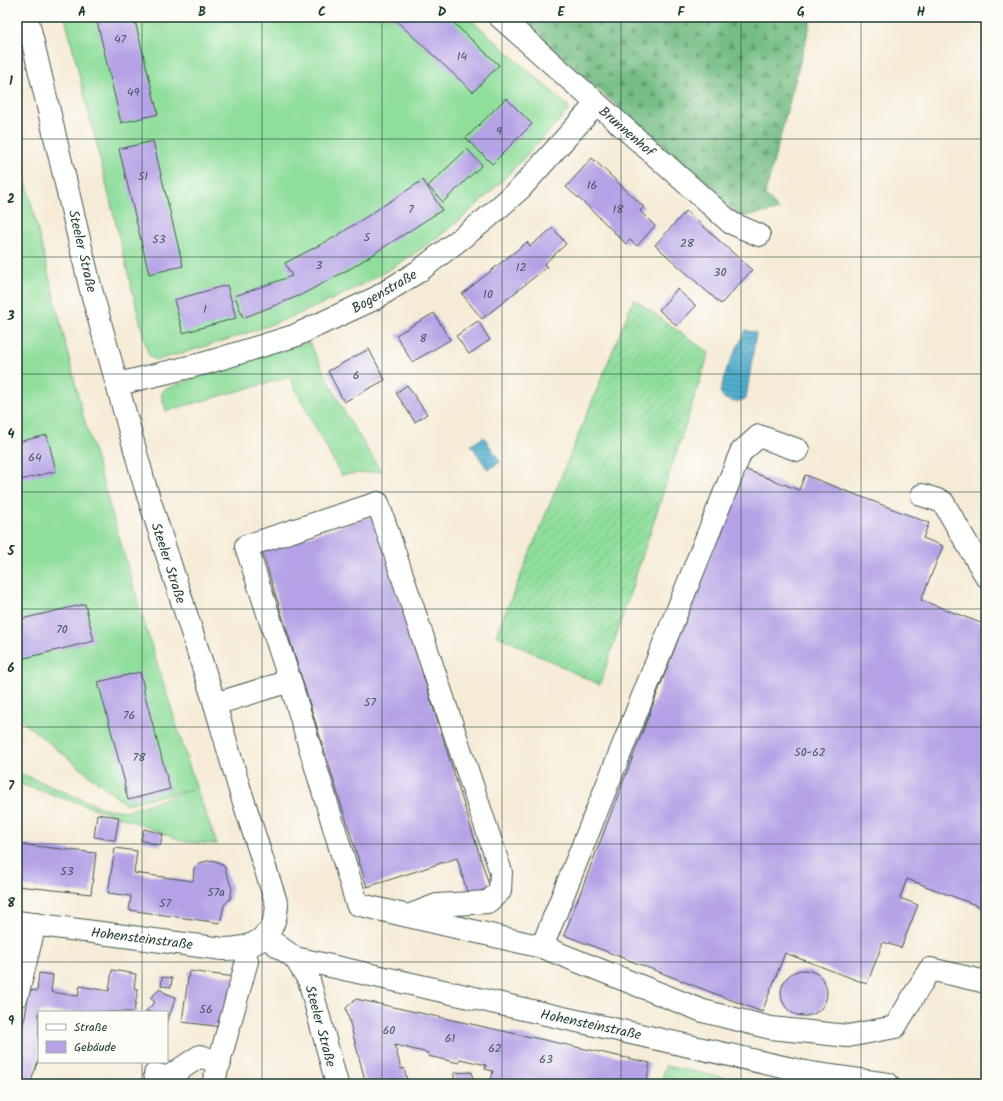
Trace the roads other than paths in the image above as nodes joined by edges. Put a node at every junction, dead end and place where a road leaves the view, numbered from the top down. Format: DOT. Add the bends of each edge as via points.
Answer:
graph roads {
  1 [pos="27,17"];
  2 [pos="500,17"];
  3 [pos="596,104"];
  4 [pos="759,235"];
  5 [pos="118,384"];
  6 [pos="798,450"];
  7 [pos="922,495"];
  8 [pos="986,576"];
  9 [pos="290,681"];
  10 [pos="215,704"];
  11 [pos="408,916"];
  12 [pos="26,923"];
  13 [pos="264,936"];
  14 [pos="244,947"];
  15 [pos="542,947"];
  16 [pos="295,958"];
  17 [pos="986,982"];
  18 [pos="17,996"];
  19 [pos="220,1063"];
  20 [pos="155,1074"];
  21 [pos="213,1084"];
  22 [pos="337,1084"];
  23 [pos="888,1084"];
  1 -- 5 [label="street, Steeler Straße" via="90,286"];
  2 -- 3 [label="street, Brunnenhof"];
  3 -- 4 [label="street, Brunnenhof" via="731,223"];
  3 -- 5 [label="street, Bogenstraße" via="521,188 486,219 419,271 376,298 294,336 206,363"];
  5 -- 10 [label="street, Steeler Straße" via="147,493"];
  6 -- 15 [label="street" via="759,436 741,452"];
  7 -- 8 [label="street" via="943,502"];
  9 -- 10 [label="street"];
  9 -- 11 [label="street" via="357,904"];
  9 -- 11 [label="street" via="246,546 378,503 500,872 500,891 488,902 437,905"];
  10 -- 13 [label="street, Steeler Straße" via="277,905 276,915"];
  11 -- 15 [label="street"];
  12 -- 14 [label="street, Hohensteinstraße" via="223,949"];
  12 -- 18 [label="street"];
  13 -- 14 [label="street, Hohensteinstraße" via="252,945"];
  13 -- 16 [label="street, Steeler Straße"];
  14 -- 19 [label="street" via="247,961"];
  15 -- 17 [label="street" via="703,1011 771,1028 848,1036 895,1027 930,969"];
  16 -- 22 [label="street, Steeler Straße" via="309,980"];
  16 -- 23 [label="street, Hohensteinstraße" via="810,1073"];
  19 -- 20 [label="street" via="200,1056 167,1078"];
  19 -- 21 [label="street"];
}
